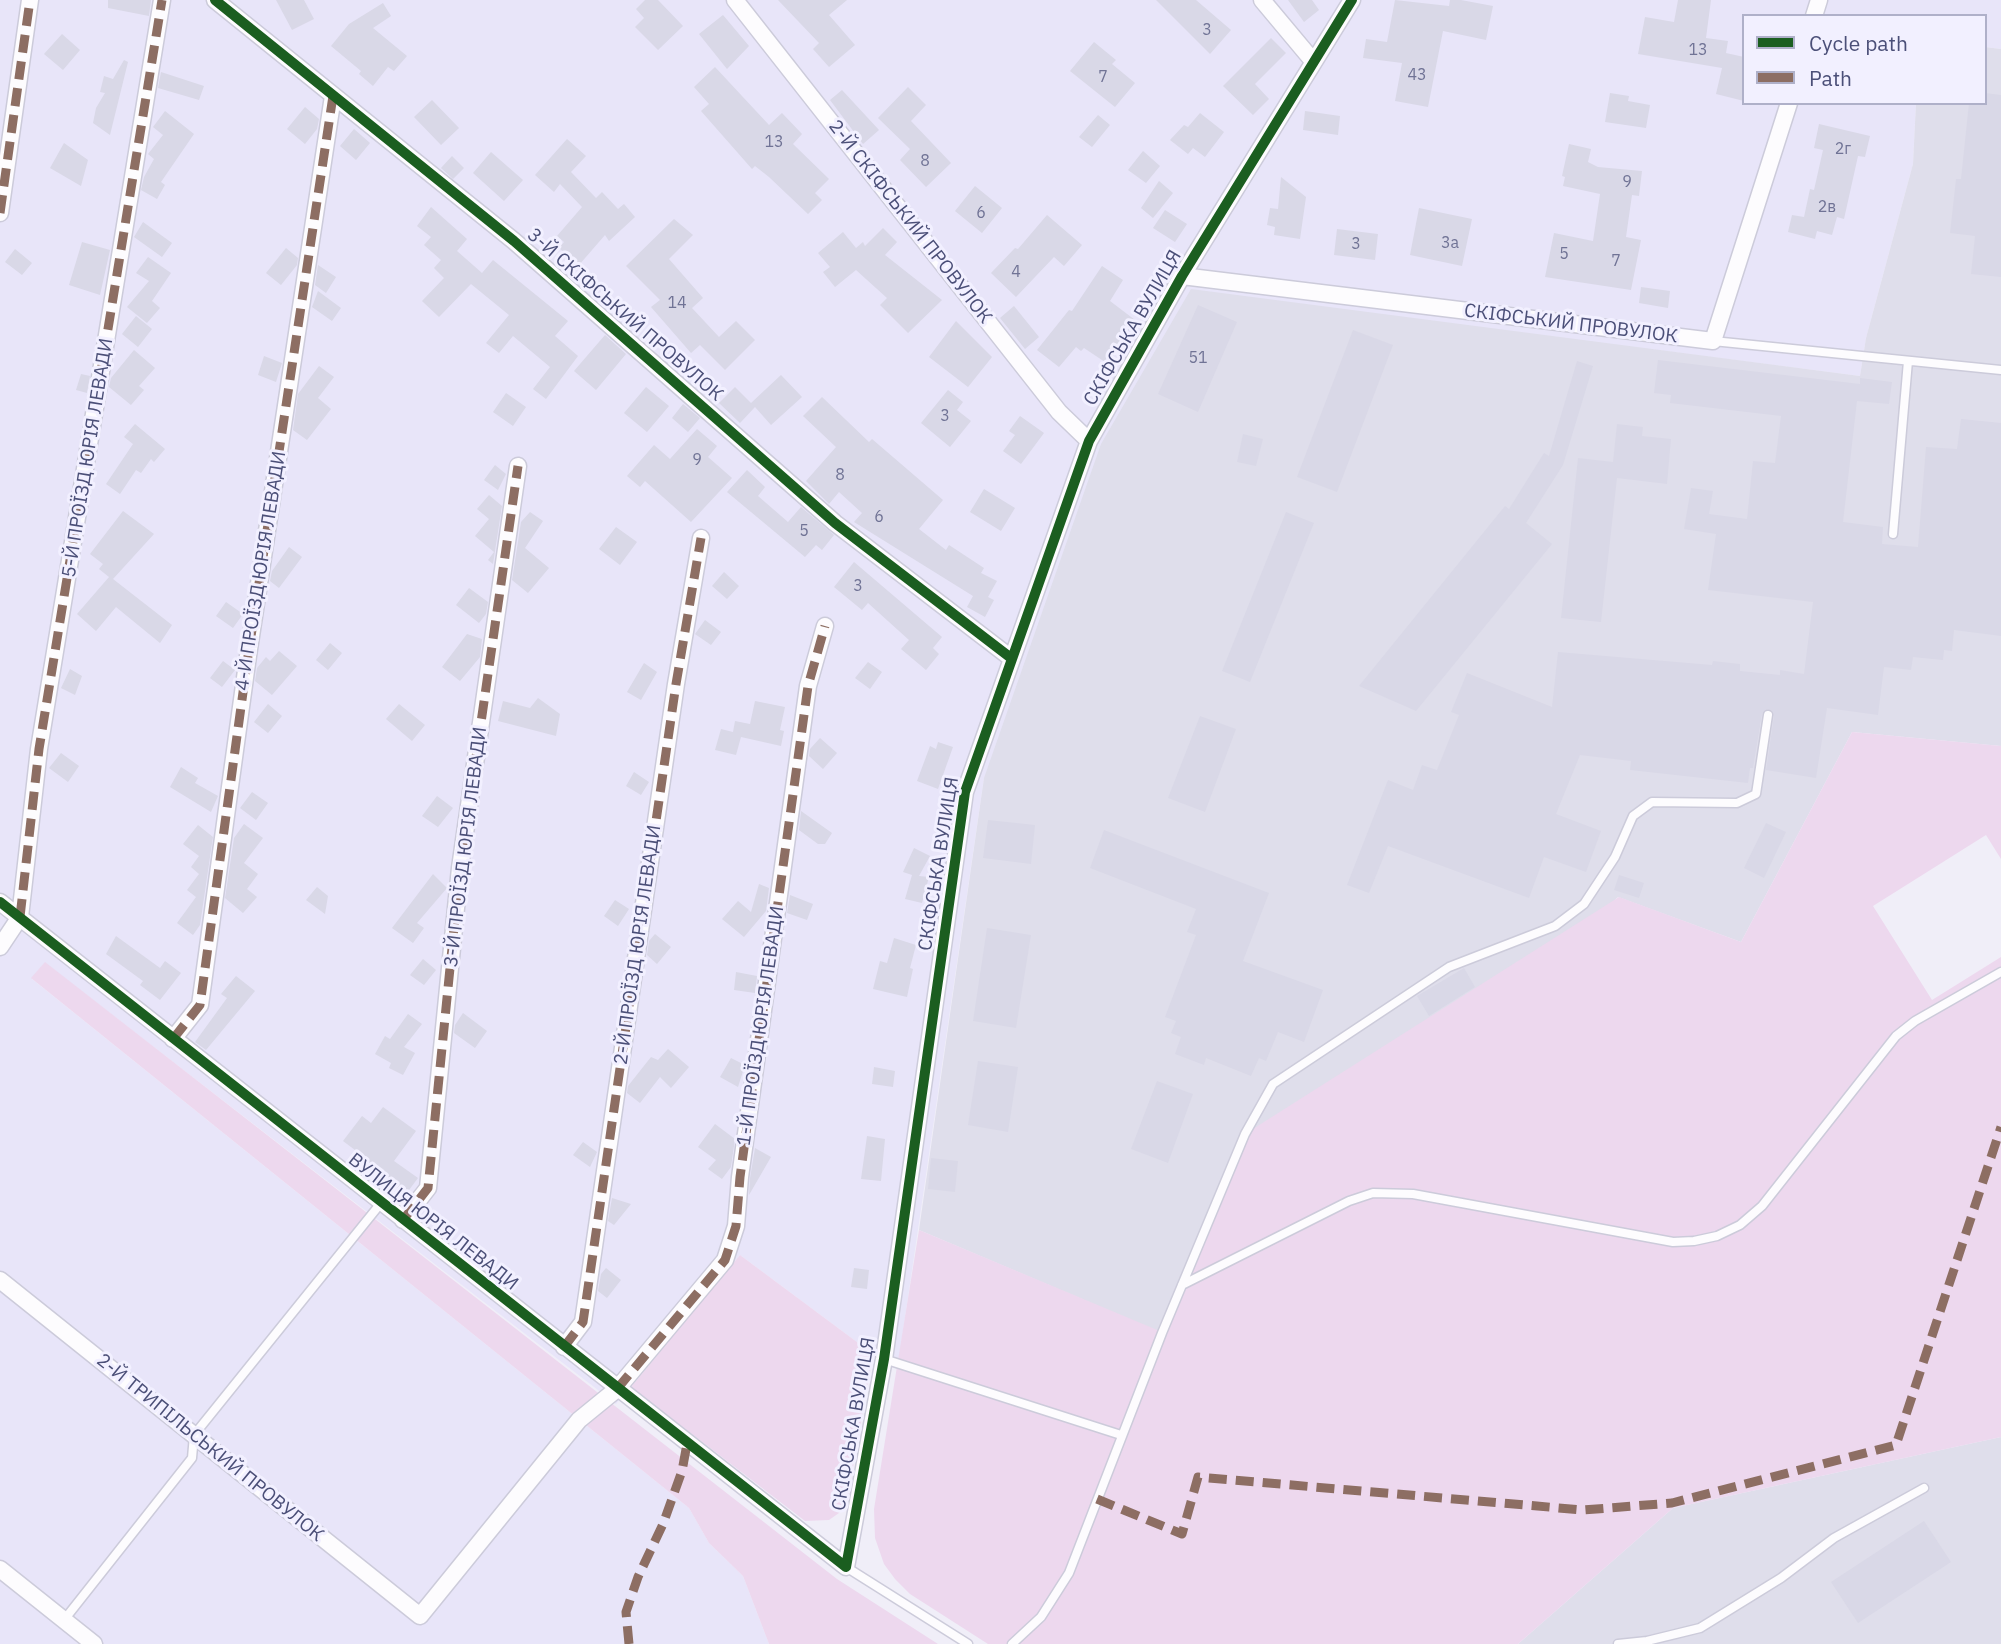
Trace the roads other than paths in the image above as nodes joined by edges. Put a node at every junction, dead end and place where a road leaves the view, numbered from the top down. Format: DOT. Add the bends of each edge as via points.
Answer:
graph roads {
  1 [pos="30,0"];
  2 [pos="162,0"];
  3 [pos="215,0"];
  4 [pos="734,0"];
  5 [pos="1262,0"];
  6 [pos="1353,0"];
  7 [pos="1313,61"];
  8 [pos="333,96"];
  9 [pos="1788,105"];
  10 [pos="0,213"];
  11 [pos="1182,276"];
  12 [pos="1713,341"];
  13 [pos="1908,361"];
  14 [pos="2001,370"];
  15 [pos="1089,441"];
  16 [pos="518,466"];
  17 [pos="1893,534"];
  18 [pos="701,538"];
  19 [pos="824,626"];
  20 [pos="1011,658"];
  21 [pos="1768,715"];
  22 [pos="0,902"];
  23 [pos="20,918"];
  24 [pos="0,947"];
  25 [pos="2001,972"];
  26 [pos="173,1039"];
  27 [pos="381,1203"];
  28 [pos="403,1220"];
  29 [pos="0,1280"];
  30 [pos="1182,1285"];
  31 [pos="564,1347"];
  32 [pos="884,1359"];
  33 [pos="617,1389"];
  34 [pos="194,1435"];
  35 [pos="1121,1435"];
  36 [pos="1924,1488"];
  37 [pos="846,1567"];
  38 [pos="0,1569"];
  39 [pos="419,1616"];
  40 [pos="64,1620"];
  41 [pos="94,1644"];
  42 [pos="968,1644"];
  43 [pos="1012,1644"];
  44 [pos="1618,1644"];
  1 -- 10 [label="street"];
  2 -- 23 [label="street, 5-Й ПРОЇЗД ЮРІЯ ЛЕВАДИ" via="40,749"];
  3 -- 8 [label="street, 3-Й СКІФСЬКИЙ ПРОВУЛОК"];
  4 -- 15 [label="street, 2-Й СКІФСЬКИЙ ПРОВУЛОК" via="1059,412"];
  5 -- 7 [label="street"];
  6 -- 7 [label="street, СКІФСЬКА ВУЛИЦЯ"];
  7 -- 11 [label="street, СКІФСЬКА ВУЛИЦЯ"];
  8 -- 20 [label="street, 3-Й СКІФСЬКИЙ ПРОВУЛОК" via="514,241 835,523"];
  8 -- 26 [label="street, 4-Й ПРОЇЗД ЮРІЯ ЛЕВАДИ" via="200,1005"];
  9 -- 12 [label="street"];
  11 -- 12 [label="street, СКІФСЬКИЙ ПРОВУЛОК"];
  11 -- 15 [label="street, СКІФСЬКА ВУЛИЦЯ"];
  12 -- 13 [label="lane"];
  13 -- 14 [label="lane"];
  13 -- 17 [label="lane"];
  15 -- 20 [label="street, СКІФСЬКА ВУЛИЦЯ"];
  16 -- 28 [label="street, 3-Й ПРОЇЗД ЮРІЯ ЛЕВАДИ" via="460,868 428,1188"];
  18 -- 31 [label="street, 2-Й ПРОЇЗД ЮРІЯ ЛЕВАДИ" via="583,1322"];
  19 -- 33 [label="street, 1-Й ПРОЇЗД ЮРІЯ ЛЕВАДИ" via="808,685 736,1226 725,1259"];
  20 -- 32 [label="street, СКІФСЬКА ВУЛИЦЯ" via="965,792"];
  21 -- 30 [label="lane" via="1756,794 1737,803 1652,802 1633,816 1615,857 1584,904 1555,926 1449,967 1273,1084 1249,1125"];
  22 -- 23 [label="street, ВУЛИЦЯ ЮРІЯ ЛЕВАДИ"];
  23 -- 24 [label="street"];
  23 -- 26 [label="street, ВУЛИЦЯ ЮРІЯ ЛЕВАДИ"];
  25 -- 30 [label="lane" via="1896,1036 1762,1206 1740,1225 1717,1236 1673,1242 1413,1194 1373,1193"];
  26 -- 27 [label="street, ВУЛИЦЯ ЮРІЯ ЛЕВАДИ"];
  27 -- 28 [label="street, ВУЛИЦЯ ЮРІЯ ЛЕВАДИ"];
  27 -- 34 [label="lane"];
  28 -- 31 [label="street, ВУЛИЦЯ ЮРІЯ ЛЕВАДИ"];
  29 -- 34 [label="street, 2-Й ТРИПІЛЬСЬКИЙ ПРОВУЛОК"];
  30 -- 35 [label="lane"];
  31 -- 33 [label="street, ВУЛИЦЯ ЮРІЯ ЛЕВАДИ"];
  32 -- 35 [label="lane"];
  32 -- 37 [label="street, СКІФСЬКА ВУЛИЦЯ"];
  33 -- 37 [label="street, ВУЛИЦЯ ЮРІЯ ЛЕВАДИ"];
  33 -- 39 [label="street, 1-Й ПРОЇЗД ЮРІЯ ЛЕВАДИ" via="579,1420"];
  34 -- 39 [label="street, 2-Й ТРИПІЛЬСЬКИЙ ПРОВУЛОК"];
  34 -- 40 [label="lane" via="192,1458"];
  35 -- 43 [label="lane" via="1069,1573 1041,1617"];
  36 -- 44 [label="lane" via="1834,1538 1781,1578 1700,1628"];
  37 -- 42 [label="lane"];
  38 -- 40 [label="street"];
  40 -- 41 [label="street"];
}
